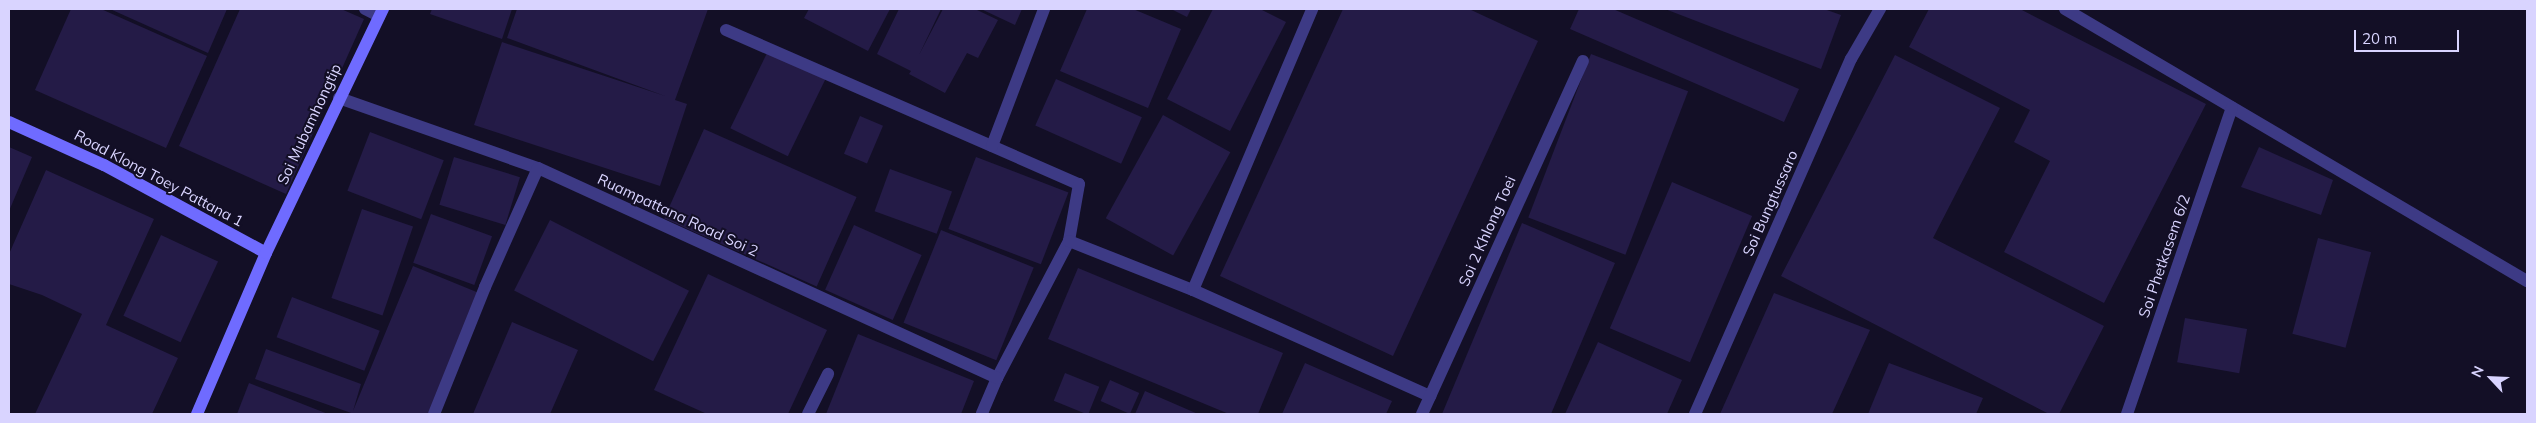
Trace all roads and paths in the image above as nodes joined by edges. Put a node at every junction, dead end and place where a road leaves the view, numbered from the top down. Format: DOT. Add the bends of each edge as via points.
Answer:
graph roads {
  1 [pos="365,9"];
  2 [pos="1044,9"];
  3 [pos="1312,9"];
  4 [pos="1880,9"];
  5 [pos="2065,9"];
  6 [pos="381,12"];
  7 [pos="726,30"];
  8 [pos="1583,61"];
  9 [pos="339,98"];
  10 [pos="2232,107"];
  11 [pos="9,122"];
  12 [pos="992,146"];
  13 [pos="538,168"];
  14 [pos="1070,241"];
  15 [pos="266,253"];
  16 [pos="2527,281"];
  17 [pos="1193,290"];
  18 [pos="828,374"];
  19 [pos="998,378"];
  20 [pos="1430,396"];
  21 [pos="196,414"];
  22 [pos="434,414"];
  23 [pos="808,414"];
  24 [pos="982,414"];
  25 [pos="1422,414"];
  26 [pos="1695,414"];
  27 [pos="2127,414"];
  1 -- 6 [label="street"];
  2 -- 12 [label="street"];
  3 -- 17 [label="street"];
  4 -- 26 [label="street, Soi Bungtussaro" via="1851,58"];
  5 -- 10 [label="street"];
  6 -- 9 [label="street, Soi Mubamhongtip"];
  7 -- 12 [label="street"];
  8 -- 20 [label="street, Soi 2 Khlong Toei"];
  9 -- 13 [label="street, Ruampattana Road Soi 2"];
  9 -- 15 [label="street, Soi Mubamhongtip"];
  10 -- 16 [label="street"];
  10 -- 27 [label="street, Soi Phetkasem 6/2"];
  11 -- 15 [label="street, Road Klong Toey Pattana 1" via="104,165"];
  12 -- 14 [label="street" via="1079,184"];
  13 -- 19 [label="street, Ruampattana Road Soi 2"];
  13 -- 22 [label="street"];
  14 -- 17 [label="street"];
  14 -- 19 [label="street"];
  15 -- 21 [label="street, Soi Mubamhongtip"];
  17 -- 20 [label="street"];
  18 -- 23 [label="street"];
  19 -- 24 [label="street"];
  20 -- 25 [label="street, Soi 2 Khlong Toei"];
}
